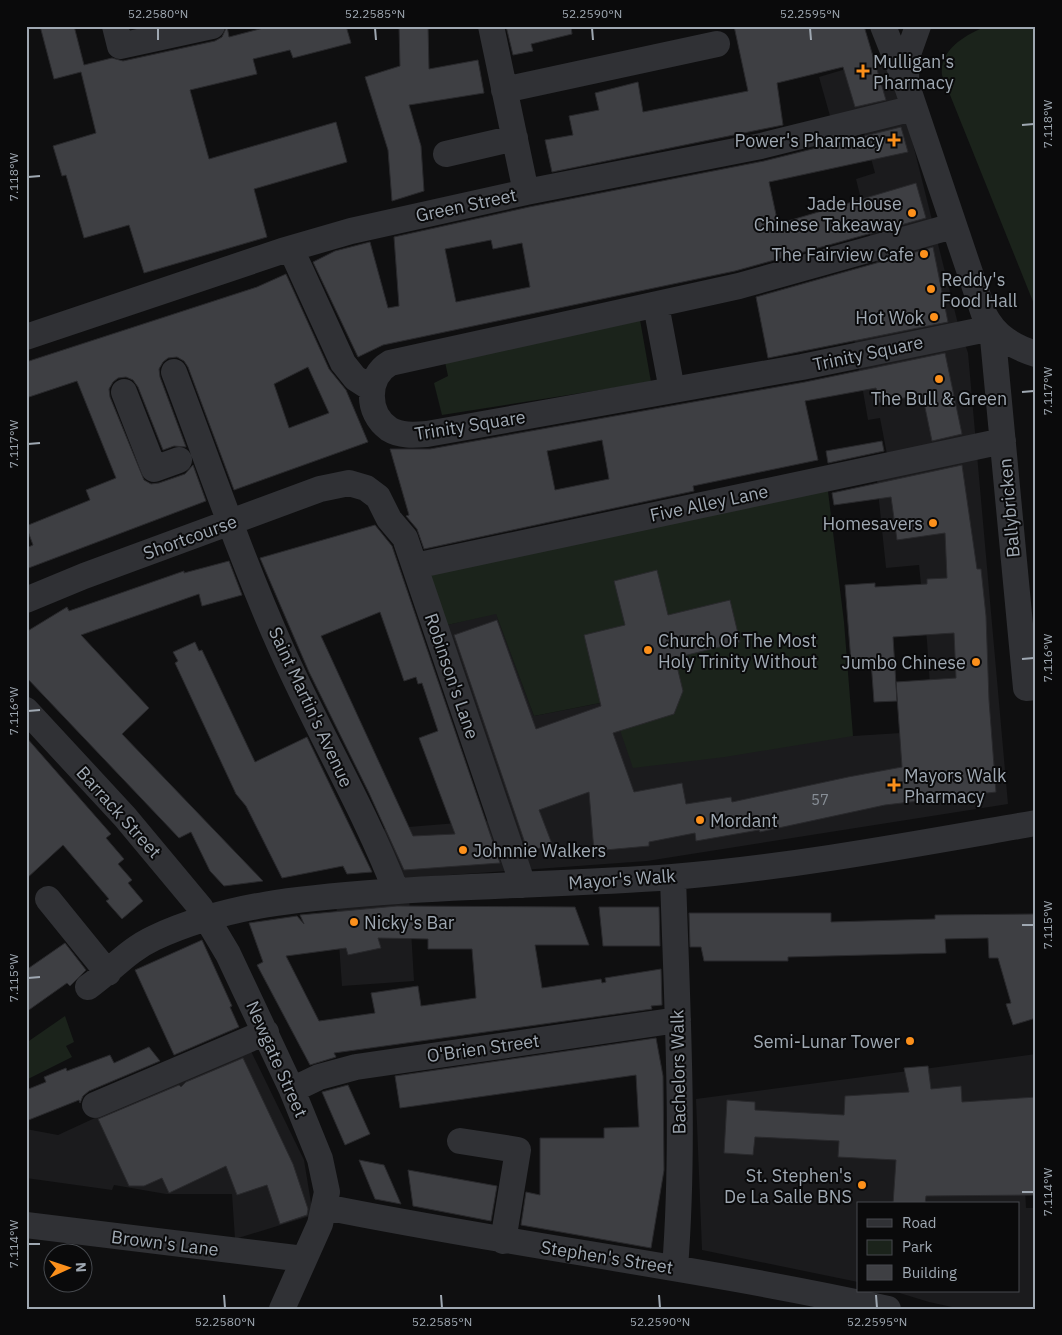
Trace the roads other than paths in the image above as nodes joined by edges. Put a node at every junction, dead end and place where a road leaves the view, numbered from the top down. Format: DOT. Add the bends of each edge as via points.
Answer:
graph roads {
  1 [pos="115,26"];
  2 [pos="212,26"];
  3 [pos="491,26"];
  4 [pos="883,26"];
  5 [pos="918,26"];
  6 [pos="717,44"];
  7 [pos="504,90"];
  8 [pos="911,99"];
  9 [pos="515,138"];
  10 [pos="446,154"];
  11 [pos="526,192"];
  12 [pos="953,226"];
  13 [pos="291,249"];
  14 [pos="656,304"];
  15 [pos="992,328"];
  16 [pos="26,337"];
  17 [pos="1036,354"];
  18 [pos="174,372"];
  19 [pos="372,389"];
  20 [pos="672,390"];
  21 [pos="124,392"];
  22 [pos="1003,440"];
  23 [pos="179,460"];
  24 [pos="356,484"];
  25 [pos="230,521"];
  26 [pos="415,566"];
  27 [pos="26,600"];
  28 [pos="1031,688"];
  29 [pos="26,710"];
  30 [pos="1036,823"];
  31 [pos="673,877"];
  32 [pos="524,885"];
  33 [pos="396,891"];
  34 [pos="48,899"];
  35 [pos="206,917"];
  36 [pos="678,1020"];
  37 [pos="266,1032"];
  38 [pos="292,1090"];
  39 [pos="96,1105"];
  40 [pos="460,1141"];
  41 [pos="325,1207"];
  42 [pos="26,1225"];
  43 [pos="503,1240"];
  44 [pos="304,1259"];
  45 [pos="675,1268"];
  46 [pos="850,1305"];
  47 [pos="282,1309"];
  48 [pos="888,1309"];
  1 -- 2 [label="street" via="120,46"];
  3 -- 7 [label="street"];
  4 -- 8 [label="street, Ballybricken"];
  5 -- 8 [label="street, Ballybricken" via="907,57 905,75"];
  6 -- 7 [label="street"];
  7 -- 9 [label="street"];
  8 -- 11 [label="street, Green Street" via="761,146"];
  8 -- 12 [label="street, Ballybricken"];
  9 -- 10 [label="street"];
  9 -- 11 [label="street"];
  11 -- 13 [label="street, Green Street" via="395,220"];
  12 -- 14 [label="street" via="818,266"];
  12 -- 15 [label="street, Ballybricken" via="980,306"];
  13 -- 16 [label="street, Green Street"];
  13 -- 19 [label="street" via="343,363 355,378"];
  14 -- 19 [label="street" via="405,358 378,372"];
  14 -- 20 [label="street"];
  15 -- 17 [label="street, Ballybricken" via="1010,343"];
  15 -- 20 [label="street, Trinity Square"];
  15 -- 22 [label="street, Ballybricken"];
  18 -- 25 [label="street, Saint Martin's Avenue"];
  19 -- 20 [label="street, Trinity Square" via="374,408 380,420 390,430 409,435 443,432"];
  21 -- 23 [label="street" via="154,469"];
  22 -- 26 [label="street, Five Alley Lane"];
  22 -- 28 [label="street, Ballybricken"];
  24 -- 25 [label="street, Shortcourse" via="331,485"];
  24 -- 26 [label="street, Robinson's Lane" via="378,497 389,519 402,532"];
  25 -- 27 [label="street, Shortcourse" via="55,586"];
  25 -- 33 [label="street, Saint Martin's Avenue" via="280,647 378,844"];
  26 -- 32 [label="street, Robinson's Lane"];
  29 -- 35 [label="street, Barrack Street" via="150,846"];
  30 -- 31 [label="street, Mayor's Walk" via="814,860"];
  31 -- 32 [label="street, Mayor's Walk"];
  31 -- 36 [label="street, Bachelors Walk"];
  32 -- 33 [label="street, Mayor's Walk"];
  33 -- 35 [label="street, Mayor's Walk" via="272,903"];
  34 -- 35 [label="street, Mayor's Walk" via="98,980 120,959 152,939"];
  35 -- 37 [label="street, Newgate Street"];
  36 -- 38 [label="street, O'Brien Street" via="356,1066 319,1077"];
  36 -- 45 [label="street, Bachelors Walk" via="680,1173"];
  37 -- 38 [label="street, Newgate Street"];
  37 -- 39 [label="street"];
  38 -- 41 [label="street, Newgate Street" via="323,1167 327,1192"];
  40 -- 43 [label="street" via="518,1150"];
  41 -- 43 [label="street, Stephen's Street"];
  41 -- 44 [label="street"];
  42 -- 44 [label="street, Brown's Lane"];
  43 -- 45 [label="street, Stephen's Street"];
  44 -- 47 [label="street"];
  45 -- 46 [label="street, Stephen's Street"];
  46 -- 48 [label="street, Stephen's Street"];
}
